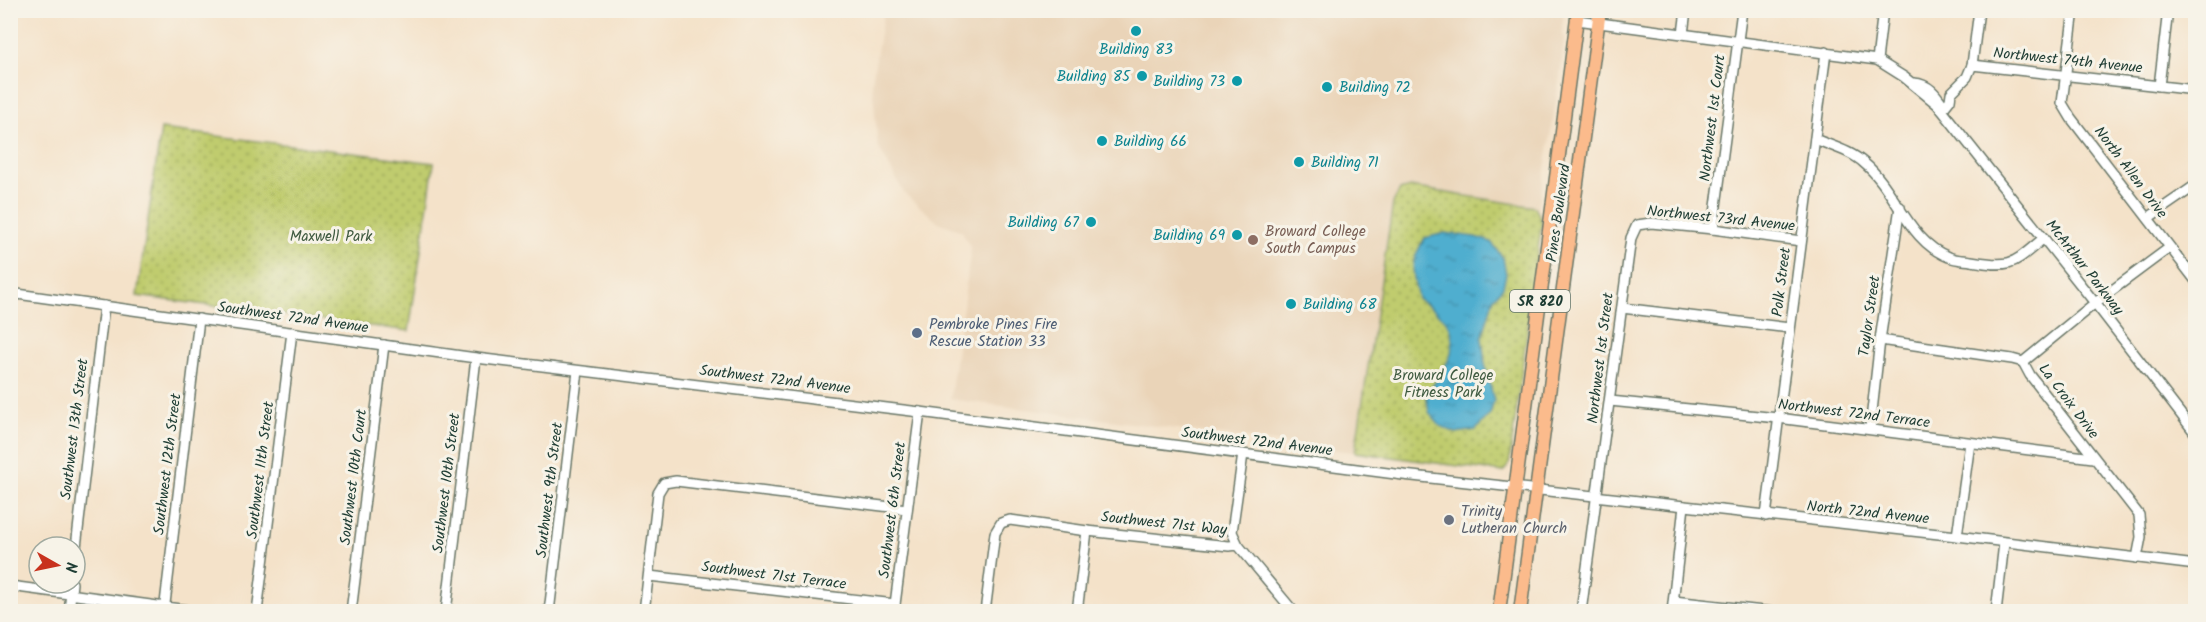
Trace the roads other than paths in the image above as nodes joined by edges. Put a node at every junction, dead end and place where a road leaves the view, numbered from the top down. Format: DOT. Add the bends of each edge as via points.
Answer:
graph roads {
  1 [pos="1686,10"];
  2 [pos="1742,10"];
  3 [pos="1883,10"];
  4 [pos="1979,10"];
  5 [pos="2074,10"];
  6 [pos="2168,10"];
  7 [pos="1578,15"];
  8 [pos="1599,17"];
  9 [pos="1683,34"];
  10 [pos="1737,41"];
  11 [pos="1826,52"];
  12 [pos="1877,60"];
  13 [pos="1972,65"];
  14 [pos="2065,74"];
  15 [pos="1912,83"];
  16 [pos="2159,86"];
  17 [pos="2196,90"];
  18 [pos="1951,93"];
  19 [pos="1937,95"];
  20 [pos="1943,109"];
  21 [pos="1815,140"];
  22 [pos="2196,184"];
  23 [pos="1552,204"];
  24 [pos="1900,207"];
  25 [pos="2148,218"];
  26 [pos="1572,222"];
  27 [pos="1637,225"];
  28 [pos="1713,229"];
  29 [pos="2044,238"];
  30 [pos="1802,240"];
  31 [pos="2169,248"];
  32 [pos="2196,281"];
  33 [pos="11,293"];
  34 [pos="10,297"];
  35 [pos="2095,303"];
  36 [pos="104,306"];
  37 [pos="1622,308"];
  38 [pos="199,319"];
  39 [pos="1790,328"];
  40 [pos="292,332"];
  41 [pos="1880,340"];
  42 [pos="384,345"];
  43 [pos="476,358"];
  44 [pos="2023,363"];
  45 [pos="578,371"];
  46 [pos="1610,401"];
  47 [pos="920,412"];
  48 [pos="1778,418"];
  49 [pos="1870,429"];
  50 [pos="2196,434"];
  51 [pos="1970,443"];
  52 [pos="1243,454"];
  53 [pos="2093,458"];
  54 [pos="1516,489"];
  55 [pos="1536,491"];
  56 [pos="1596,497"];
  57 [pos="1684,506"];
  58 [pos="907,509"];
  59 [pos="1766,516"];
  60 [pos="1087,531"];
  61 [pos="77,535"];
  62 [pos="1957,536"];
  63 [pos="2004,543"];
  64 [pos="1238,545"];
  65 [pos="2137,558"];
  66 [pos="2196,565"];
  67 [pos="649,576"];
  68 [pos="10,586"];
  69 [pos="27,588"];
  70 [pos="71,595"];
  71 [pos="77,595"];
  72 [pos="1674,601"];
  73 [pos="895,608"];
  74 [pos="164,609"];
  75 [pos="69,612"];
  76 [pos="202,612"];
  77 [pos="257,612"];
  78 [pos="351,612"];
  79 [pos="446,612"];
  80 [pos="549,612"];
  81 [pos="644,612"];
  82 [pos="985,612"];
  83 [pos="1077,612"];
  84 [pos="1294,612"];
  85 [pos="1499,612"];
  86 [pos="1521,612"];
  87 [pos="1581,612"];
  88 [pos="1672,612"];
  89 [pos="1772,612"];
  90 [pos="1996,612"];
  1 -- 9 [label="street"];
  2 -- 10 [label="street, Northwest 1st Court"];
  3 -- 12 [label="street"];
  4 -- 13 [label="street"];
  5 -- 14 [label="street, North Allen Drive"];
  6 -- 16 [label="street"];
  7 -- 8 [label="street, McArthur Parkway"];
  7 -- 23 [label="highway, Pines Boulevard / SR 820"];
  8 -- 9 [label="street, McArthur Parkway"];
  8 -- 26 [label="highway, Pines Boulevard / SR 820"];
  9 -- 10 [label="street, McArthur Parkway"];
  10 -- 11 [label="street, McArthur Parkway"];
  10 -- 28 [label="street, Northwest 1st Court"];
  11 -- 12 [label="street, McArthur Parkway"];
  11 -- 21 [label="street, Polk Street"];
  12 -- 15 [label="street, McArthur Parkway"];
  13 -- 14 [label="street, Northwest 74th Avenue"];
  13 -- 18 [label="street, Northwest 74th Avenue" via="1967,77"];
  14 -- 16 [label="street, Northwest 74th Avenue"];
  14 -- 25 [label="street, North Allen Drive" via="2062,103"];
  15 -- 19 [label="street, McArthur Parkway" via="1922,84"];
  15 -- 20 [label="street, McArthur Parkway"];
  16 -- 17 [label="street, Northwest 74th Avenue"];
  18 -- 19 [label="street"];
  18 -- 20 [label="street, Northwest 74th Avenue"];
  19 -- 20 [label="street, McArthur Parkway"];
  20 -- 29 [label="street, McArthur Parkway"];
  21 -- 24 [label="street" via="1863,162"];
  21 -- 30 [label="street, Polk Street"];
  22 -- 25 [label="street"];
  23 -- 26 [label="highway"];
  23 -- 54 [label="highway, Pines Boulevard / SR 820"];
  24 -- 29 [label="street" via="1933,249 1950,258 2005,266"];
  24 -- 41 [label="street, Taylor Street"];
  25 -- 31 [label="street, North Allen Drive"];
  26 -- 55 [label="highway, Pines Boulevard / SR 820"];
  27 -- 28 [label="street, Northwest 73rd Avenue"];
  27 -- 37 [label="street, Northwest 1st Street" via="1631,238"];
  28 -- 30 [label="street, Northwest 73rd Avenue"];
  29 -- 35 [label="street, McArthur Parkway"];
  30 -- 39 [label="street, Polk Street"];
  31 -- 32 [label="street, North Allen Drive"];
  31 -- 35 [label="street"];
  33 -- 34 [label="street"];
  33 -- 36 [label="street, Southwest 72nd Avenue"];
  35 -- 44 [label="street"];
  35 -- 50 [label="street, McArthur Parkway"];
  36 -- 38 [label="street, Southwest 72nd Avenue"];
  36 -- 61 [label="street, Southwest 13th Street"];
  37 -- 39 [label="street"];
  37 -- 46 [label="street, Northwest 1st Street"];
  38 -- 40 [label="street, Southwest 72nd Avenue"];
  38 -- 74 [label="street, Southwest 12th Street"];
  39 -- 48 [label="street, Polk Street"];
  40 -- 42 [label="street, Southwest 72nd Avenue"];
  40 -- 77 [label="street, Southwest 11th Street"];
  41 -- 44 [label="street"];
  41 -- 49 [label="street, Taylor Street"];
  42 -- 43 [label="street, Southwest 72nd Avenue"];
  42 -- 78 [label="street, Southwest 10th Court"];
  43 -- 45 [label="street, Southwest 72nd Avenue"];
  43 -- 79 [label="street, Southwest 10th Street"];
  44 -- 53 [label="street, La Croix Drive"];
  45 -- 47 [label="street, Southwest 72nd Avenue"];
  45 -- 80 [label="street, Southwest 9th Street"];
  46 -- 48 [label="street, Northwest 72nd Terrace"];
  46 -- 56 [label="street, Northwest 1st Street"];
  47 -- 52 [label="street, Southwest 72nd Avenue"];
  47 -- 58 [label="street, Southwest 6th Street"];
  48 -- 49 [label="street, Northwest 72nd Terrace"];
  48 -- 59 [label="street, Polk Street"];
  49 -- 51 [label="street, Northwest 72nd Terrace"];
  51 -- 53 [label="street, Northwest 72nd Terrace"];
  51 -- 62 [label="street"];
  52 -- 54 [label="street, Southwest 72nd Avenue"];
  52 -- 64 [label="street" via="1232,532"];
  53 -- 65 [label="street, La Croix Drive" via="2139,514 2141,537"];
  54 -- 55 [label="street, Southwest 72nd Avenue"];
  54 -- 85 [label="highway, SR 820"];
  55 -- 56 [label="street, North 72nd Avenue"];
  55 -- 86 [label="highway, SR 820"];
  56 -- 57 [label="street, North 72nd Avenue"];
  56 -- 87 [label="street, Northwest 1st Street"];
  57 -- 59 [label="street, North 72nd Avenue"];
  57 -- 72 [label="street"];
  58 -- 67 [label="street" via="676,481 664,483 658,493"];
  58 -- 73 [label="street, Southwest 6th Street"];
  59 -- 62 [label="street, North 72nd Avenue"];
  60 -- 64 [label="street, Southwest 71st Way"];
  60 -- 82 [label="street, Southwest 71st Way" via="1010,520 1001,523 995,533"];
  60 -- 83 [label="street"];
  62 -- 63 [label="street, North 72nd Avenue"];
  63 -- 65 [label="street, North 72nd Avenue"];
  63 -- 90 [label="street"];
  64 -- 84 [label="street, Southwest 71st Way"];
  65 -- 66 [label="street, North 72nd Avenue"];
  67 -- 73 [label="street, Southwest 71st Terrace"];
  67 -- 81 [label="street"];
  68 -- 69 [label="street"];
  70 -- 75 [label="street"];
  71 -- 74 [label="street"];
  72 -- 88 [label="street"];
  72 -- 89 [label="street"];
  74 -- 76 [label="street"];
}
